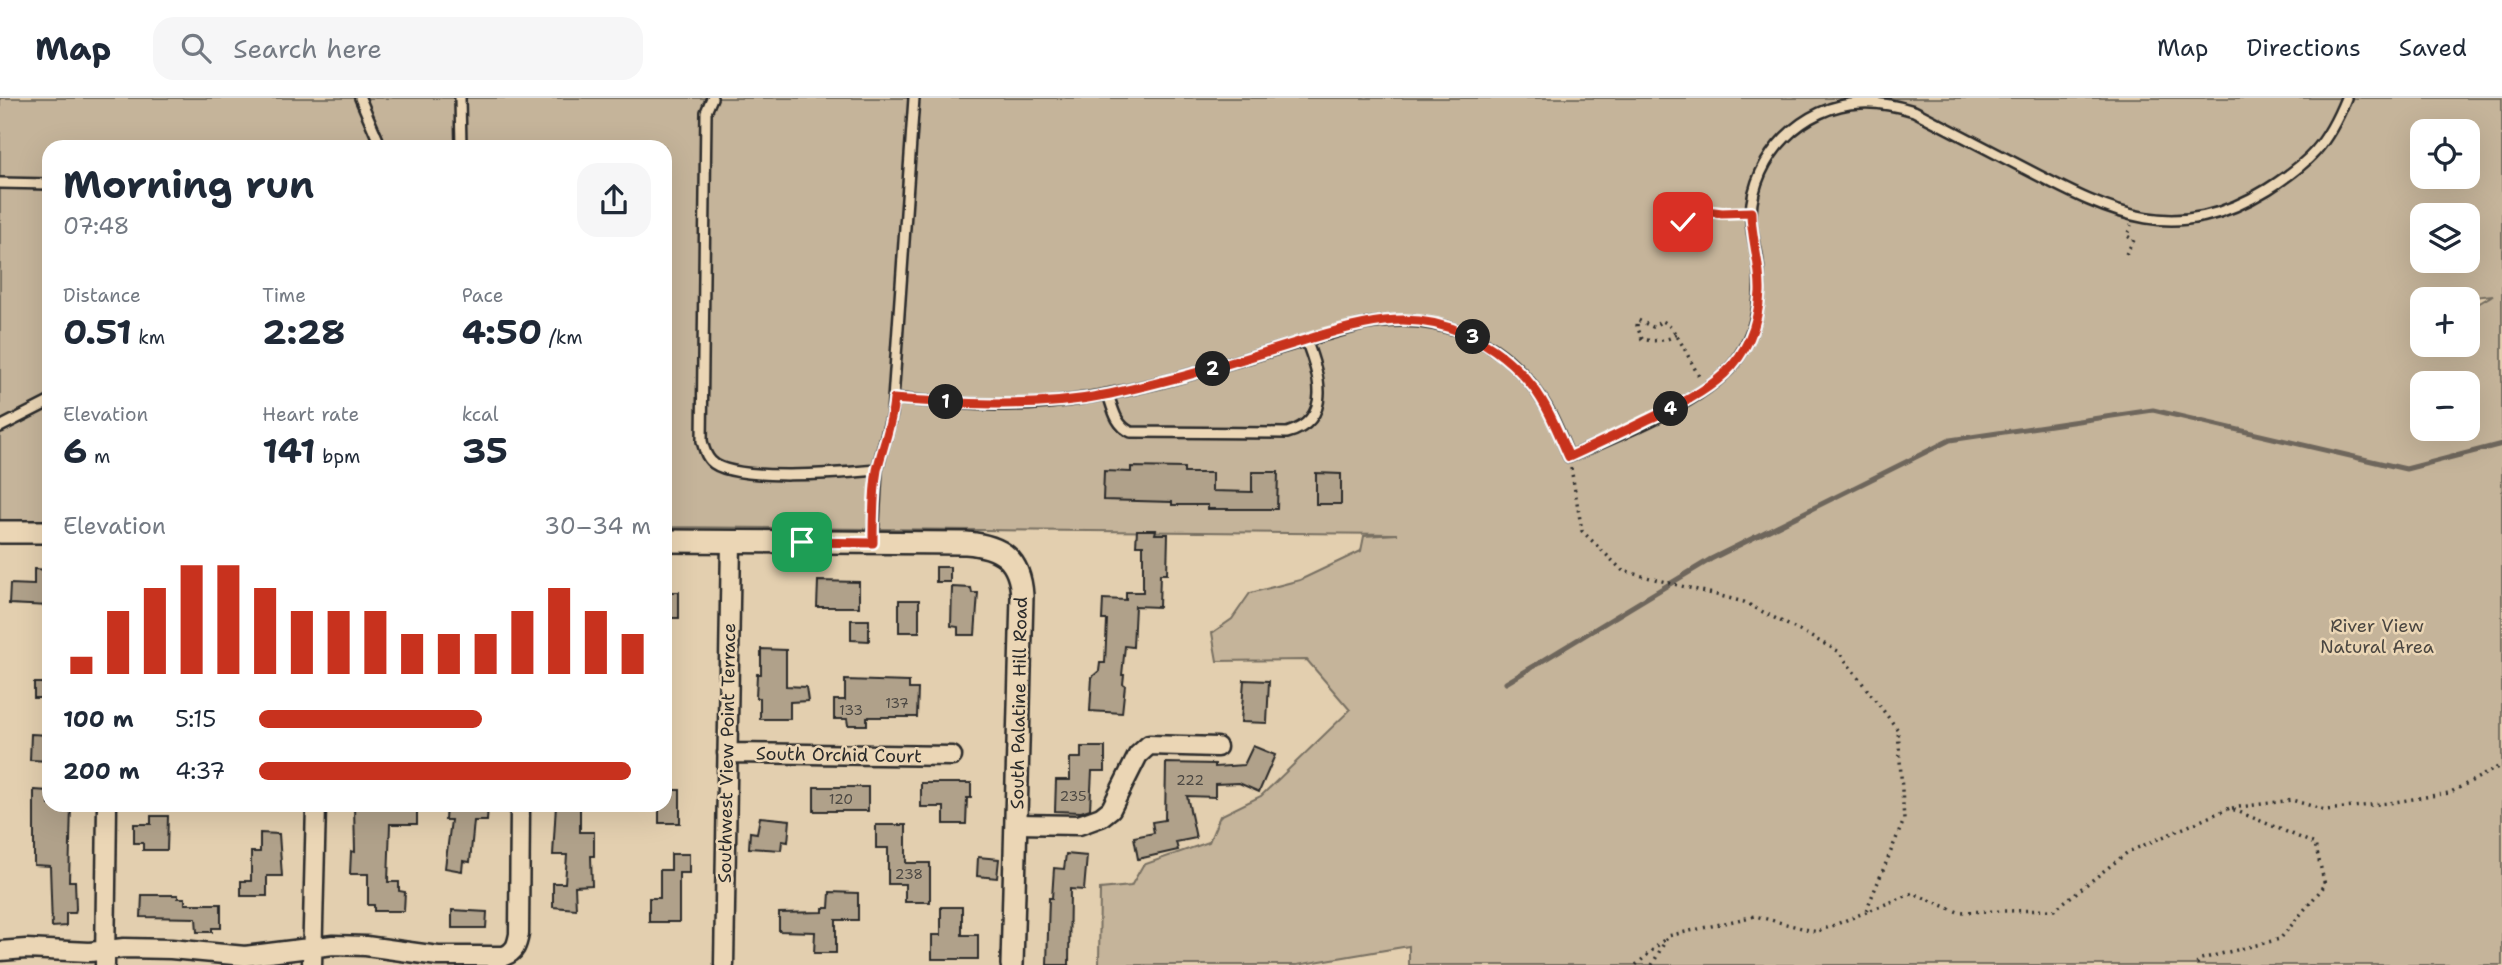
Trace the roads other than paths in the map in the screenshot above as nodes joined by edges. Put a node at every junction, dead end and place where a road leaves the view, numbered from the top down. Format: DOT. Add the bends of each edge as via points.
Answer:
graph roads {
  1 [pos="360,98"];
  2 [pos="460,98"];
  3 [pos="712,98"];
  4 [pos="914,98"];
  5 [pos="2346,98"];
  6 [pos="378,140"];
  7 [pos="461,140"];
  8 [pos="0,184"];
  9 [pos="42,184"];
  10 [pos="1306,340"];
  11 [pos="1108,394"];
  12 [pos="894,399"];
  13 [pos="42,406"];
  14 [pos="0,427"];
  15 [pos="877,470"];
  16 [pos="0,532"];
  17 [pos="42,532"];
  18 [pos="672,541"];
  19 [pos="731,542"];
  20 [pos="873,543"];
  21 [pos="1217,747"];
  22 [pos="727,753"];
  23 [pos="952,756"];
  24 [pos="107,812"];
  25 [pos="316,812"];
  26 [pos="520,812"];
  27 [pos="1016,824"];
  28 [pos="0,951"];
  29 [pos="312,956"];
  30 [pos="105,958"];
  31 [pos="724,965"];
  32 [pos="1012,965"];
  1 -- 6 [label="lane"];
  2 -- 7 [label="lane"];
  3 -- 15 [label="lane" via="706,112 704,451 719,467 746,473"];
  4 -- 12 [label="lane"];
  5 -- 10 [label="lane" via="2322,146 2290,175 2227,209 2171,220 2116,212 1914,111 1893,105 1861,103 1808,119 1791,131 1760,173 1751,212 1759,305 1738,359 1708,389 1569,457 1533,387 1501,355 1465,333 1399,320"];
  8 -- 9 [label="lane"];
  10 -- 11 [label="lane"];
  10 -- 11 [label="lane" via="1319,381 1319,399 1313,416 1287,433 1131,432 1119,422"];
  11 -- 12 [label="lane" via="1004,405"];
  12 -- 15 [label="lane"];
  13 -- 14 [label="lane"];
  15 -- 20 [label="lane"];
  16 -- 17 [label="street"];
  18 -- 19 [label="street, South Palatine Hill Road"];
  19 -- 20 [label="street, South Palatine Hill Road"];
  19 -- 22 [label="street, Southwest View Point Terrace"];
  20 -- 27 [label="street, South Palatine Hill Road" via="977,544 1002,552 1018,572 1022,596"];
  21 -- 27 [label="street" via="1149,745 1138,755 1111,809 1101,817 1079,825"];
  22 -- 23 [label="street, South Orchid Court"];
  22 -- 31 [label="street, Southwest View Point Terrace"];
  24 -- 30 [label="street"];
  25 -- 29 [label="street"];
  26 -- 29 [label="street" via="519,934 513,951 504,956 464,957 366,946"];
  27 -- 32 [label="street, South Palatine Hill Road"];
  28 -- 30 [label="street"];
  29 -- 30 [label="street" via="124,948"];
}
